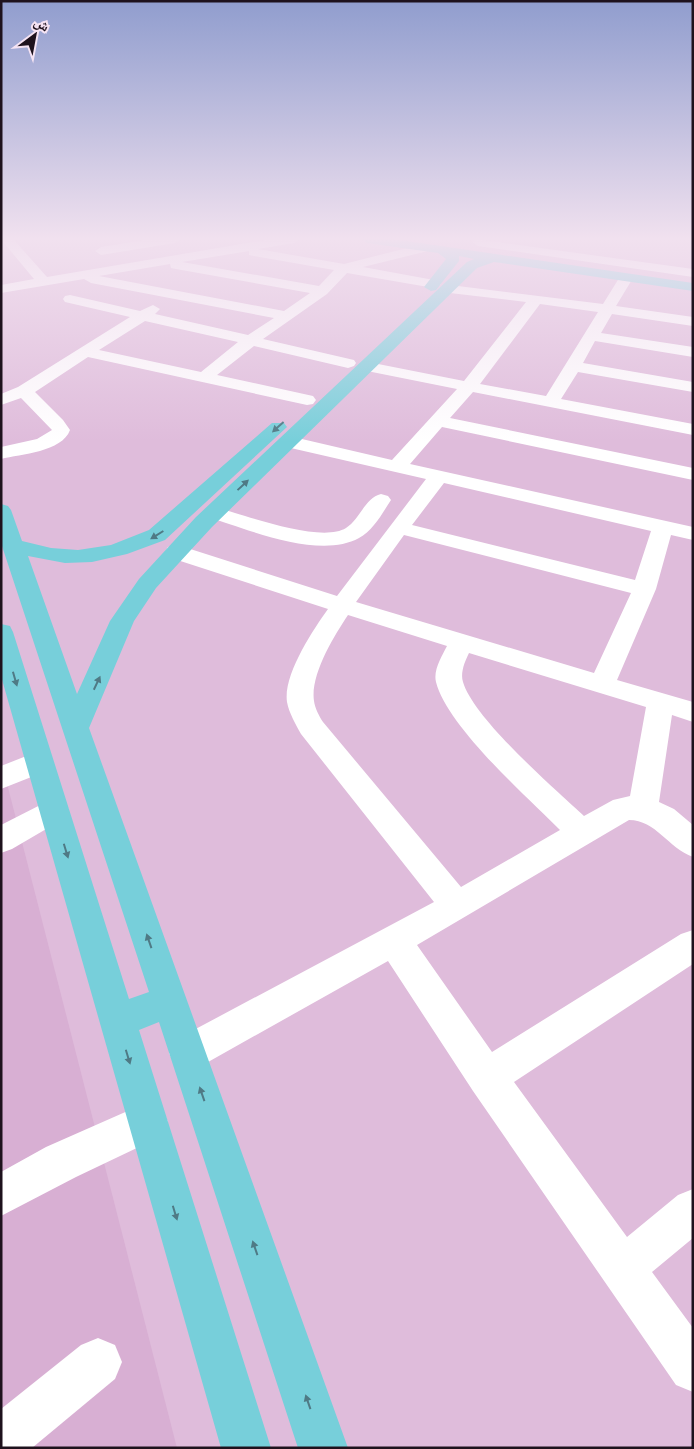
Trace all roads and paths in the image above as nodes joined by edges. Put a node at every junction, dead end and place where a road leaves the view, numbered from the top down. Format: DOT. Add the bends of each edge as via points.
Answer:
graph roads {
  1 [pos="105,307"];
  2 [pos="157,307"];
  3 [pos="238,307"];
  4 [pos="301,307"];
  5 [pos="418,307"];
  6 [pos="424,307"];
  7 [pos="530,307"];
  8 [pos="589,307"];
  9 [pos="608,309"];
  10 [pos="144,315"];
  11 [pos="288,316"];
  12 [pos="693,322"];
  13 [pos="591,336"];
  14 [pos="250,341"];
  15 [pos="86,352"];
  16 [pos="693,352"];
  17 [pos="348,363"];
  18 [pos="368,366"];
  19 [pos="573,366"];
  20 [pos="204,378"];
  21 [pos="326,383"];
  22 [pos="469,386"];
  23 [pos="693,387"];
  24 [pos="346,388"];
  25 [pos="24,390"];
  26 [pos="1,400"];
  27 [pos="307,400"];
  28 [pos="551,402"];
  29 [pos="438,421"];
  30 [pos="693,430"];
  31 [pos="289,442"];
  32 [pos="1,453"];
  33 [pos="397,466"];
  34 [pos="693,474"];
  35 [pos="439,476"];
  36 [pos="381,500"];
  37 [pos="1,510"];
  38 [pos="181,515"];
  39 [pos="209,517"];
  40 [pos="664,527"];
  41 [pos="400,528"];
  42 [pos="693,534"];
  43 [pos="13,545"];
  44 [pos="176,552"];
  45 [pos="644,589"];
  46 [pos="340,605"];
  47 [pos="1,632"];
  48 [pos="461,641"];
  49 [pos="602,683"];
  50 [pos="660,701"];
  51 [pos="693,712"];
  52 [pos="76,728"];
  53 [pos="39,762"];
  54 [pos="1,778"];
  55 [pos="643,808"];
  56 [pos="54,810"];
  57 [pos="582,833"];
  58 [pos="1,840"];
  59 [pos="693,844"];
  60 [pos="458,906"];
  61 [pos="394,941"];
  62 [pos="693,945"];
  63 [pos="170,1001"];
  64 [pos="117,1020"];
  65 [pos="188,1053"];
  66 [pos="487,1077"];
  67 [pos="148,1122"];
  68 [pos="1,1194"];
  69 [pos="693,1210"];
  70 [pos="623,1268"];
  71 [pos="98,1362"];
  72 [pos="693,1368"];
  73 [pos="1,1441"];
  74 [pos="246,1448"];
  75 [pos="324,1448"];
  1 -- 10 [label="street"];
  2 -- 10 [label="street"];
  3 -- 11 [label="street"];
  4 -- 11 [label="street"];
  5 -- 17 [label="main road"];
  6 -- 18 [label="main road"];
  7 -- 22 [label="street"];
  8 -- 9 [label="street"];
  9 -- 12 [label="street"];
  9 -- 13 [label="street"];
  10 -- 14 [label="street"];
  10 -- 15 [label="street"];
  11 -- 14 [label="street"];
  13 -- 16 [label="street"];
  13 -- 19 [label="street"];
  14 -- 17 [label="street"];
  14 -- 20 [label="street"];
  15 -- 20 [label="street"];
  15 -- 25 [label="street"];
  17 -- 21 [label="main road"];
  18 -- 22 [label="street"];
  18 -- 24 [label="main road"];
  19 -- 23 [label="street"];
  19 -- 28 [label="street"];
  20 -- 27 [label="street"];
  21 -- 24 [label="main road"];
  21 -- 27 [label="main road"];
  22 -- 28 [label="street"];
  22 -- 29 [label="street"];
  24 -- 31 [label="main road"];
  25 -- 26 [label="street"];
  25 -- 32 [label="street" via="61,430 59,435 43,443"];
  27 -- 38 [label="main road, one-way"];
  28 -- 30 [label="street"];
  29 -- 33 [label="street"];
  29 -- 34 [label="street"];
  31 -- 33 [label="street"];
  39 -- 31 [label="main road, one-way"];
  33 -- 35 [label="street"];
  35 -- 40 [label="street"];
  35 -- 41 [label="street"];
  36 -- 39 [label="street" via="354,532 336,540 315,540"];
  37 -- 43 [label="main road"];
  38 -- 39 [label="main road"];
  38 -- 43 [label="main road, one-way" via="158,536 108,553 52,556"];
  39 -- 44 [label="main road"];
  40 -- 42 [label="street"];
  40 -- 45 [label="street"];
  41 -- 45 [label="street"];
  41 -- 46 [label="street"];
  43 -- 52 [label="main road"];
  44 -- 46 [label="street"];
  52 -- 44 [label="main road, one-way" via="122,621 147,584"];
  45 -- 49 [label="street"];
  46 -- 48 [label="street"];
  46 -- 60 [label="street" via="305,667 300,699 311,727"];
  47 -- 53 [label="main road, one-way"];
  48 -- 49 [label="street"];
  48 -- 57 [label="street" via="448,679 454,696 473,724"];
  49 -- 50 [label="street"];
  50 -- 51 [label="street"];
  50 -- 55 [label="street"];
  63 -- 52 [label="main road, one-way"];
  53 -- 54 [label="street"];
  53 -- 56 [label="main road"];
  55 -- 57 [label="street" via="624,808"];
  55 -- 59 [label="street" via="663,818"];
  56 -- 58 [label="street"];
  56 -- 64 [label="main road, one-way"];
  57 -- 60 [label="street"];
  60 -- 61 [label="street"];
  61 -- 65 [label="street"];
  61 -- 66 [label="street"];
  62 -- 66 [label="street"];
  63 -- 64 [label="main road"];
  63 -- 65 [label="main road"];
  64 -- 67 [label="main road, one-way"];
  75 -- 65 [label="main road, one-way"];
  66 -- 70 [label="street"];
  67 -- 68 [label="street"];
  67 -- 74 [label="main road, one-way"];
  69 -- 70 [label="street"];
  70 -- 72 [label="street"];
  71 -- 73 [label="street"];
}
